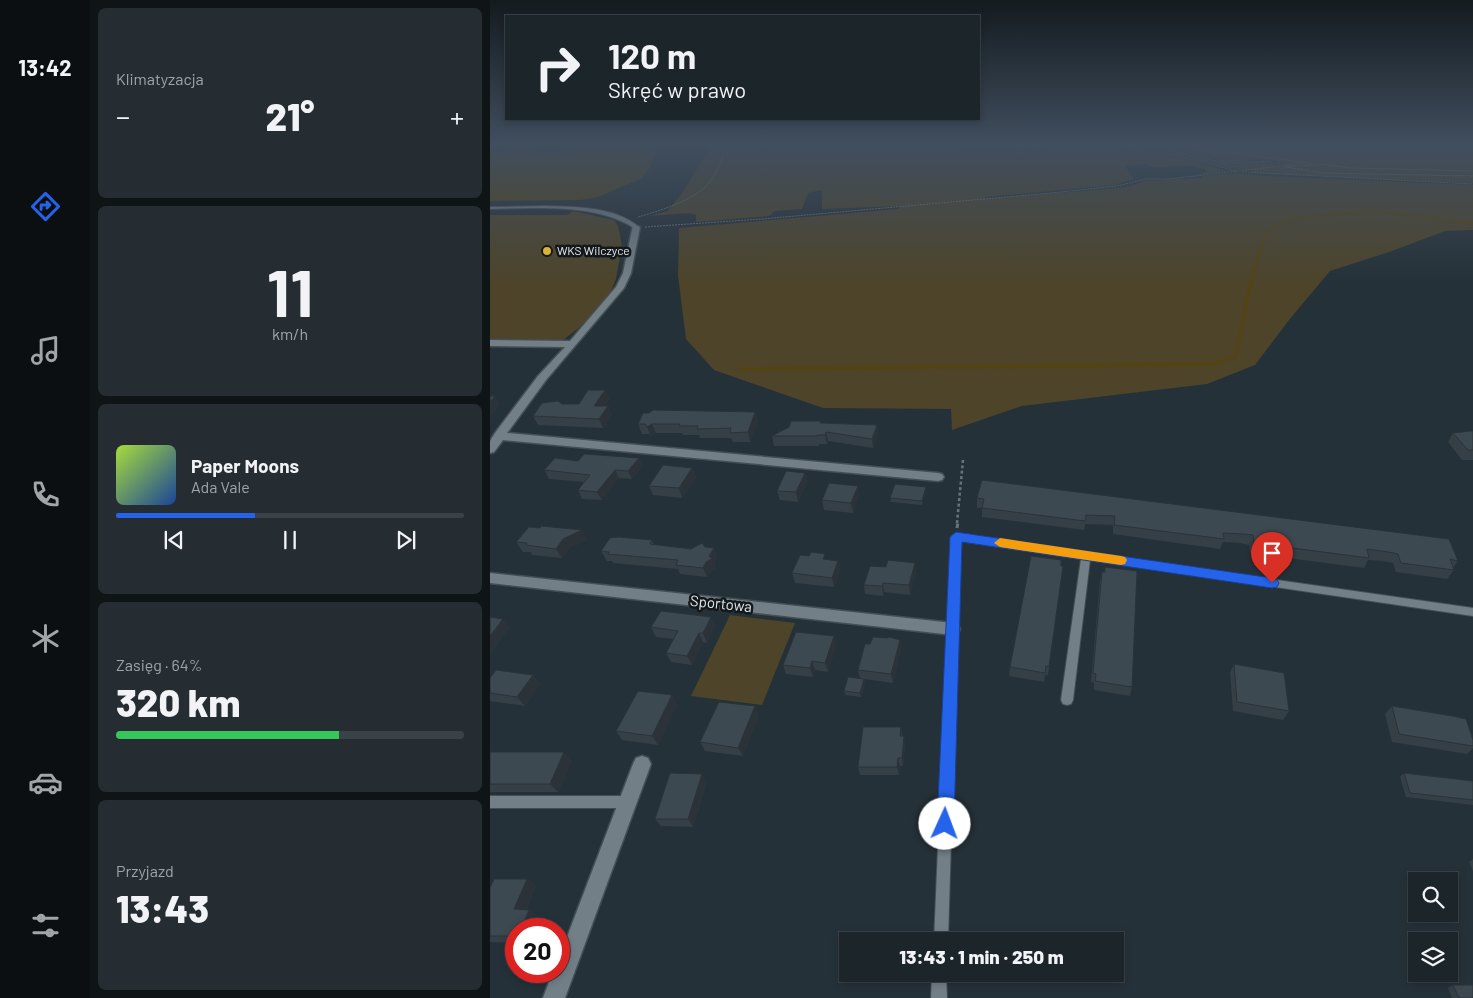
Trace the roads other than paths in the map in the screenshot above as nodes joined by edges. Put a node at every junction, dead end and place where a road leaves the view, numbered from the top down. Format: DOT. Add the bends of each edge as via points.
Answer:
graph roads {
  1 [pos="490,208"];
  2 [pos="636,227"];
  3 [pos="490,344"];
  4 [pos="572,344"];
  5 [pos="499,436"];
  6 [pos="490,448"];
  7 [pos="938,477"];
  8 [pos="1086,555"];
  9 [pos="490,578"];
  10 [pos="1473,612"];
  11 [pos="953,629"];
  12 [pos="1067,700"];
  13 [pos="642,764"];
  14 [pos="490,802"];
  15 [pos="628,802"];
  16 [pos="941,932"];
  17 [pos="939,982"];
  18 [pos="554,998"];
  19 [pos="938,998"];
  1 -- 2 [label="lane" via="586,210 624,220"];
  2 -- 4 [label="street" via="627,273 620,288"];
  3 -- 4 [label="street"];
  4 -- 5 [label="street"];
  5 -- 6 [label="street"];
  5 -- 7 [label="street"];
  8 -- 10 [label="lane"];
  8 -- 11 [label="lane" via="956,537"];
  8 -- 12 [label="lane"];
  9 -- 11 [label="street, Sportowa"];
  11 -- 16 [label="lane"];
  13 -- 15 [label="street"];
  14 -- 15 [label="lane"];
  15 -- 18 [label="street"];
  17 -- 19 [label="lane"];
}
